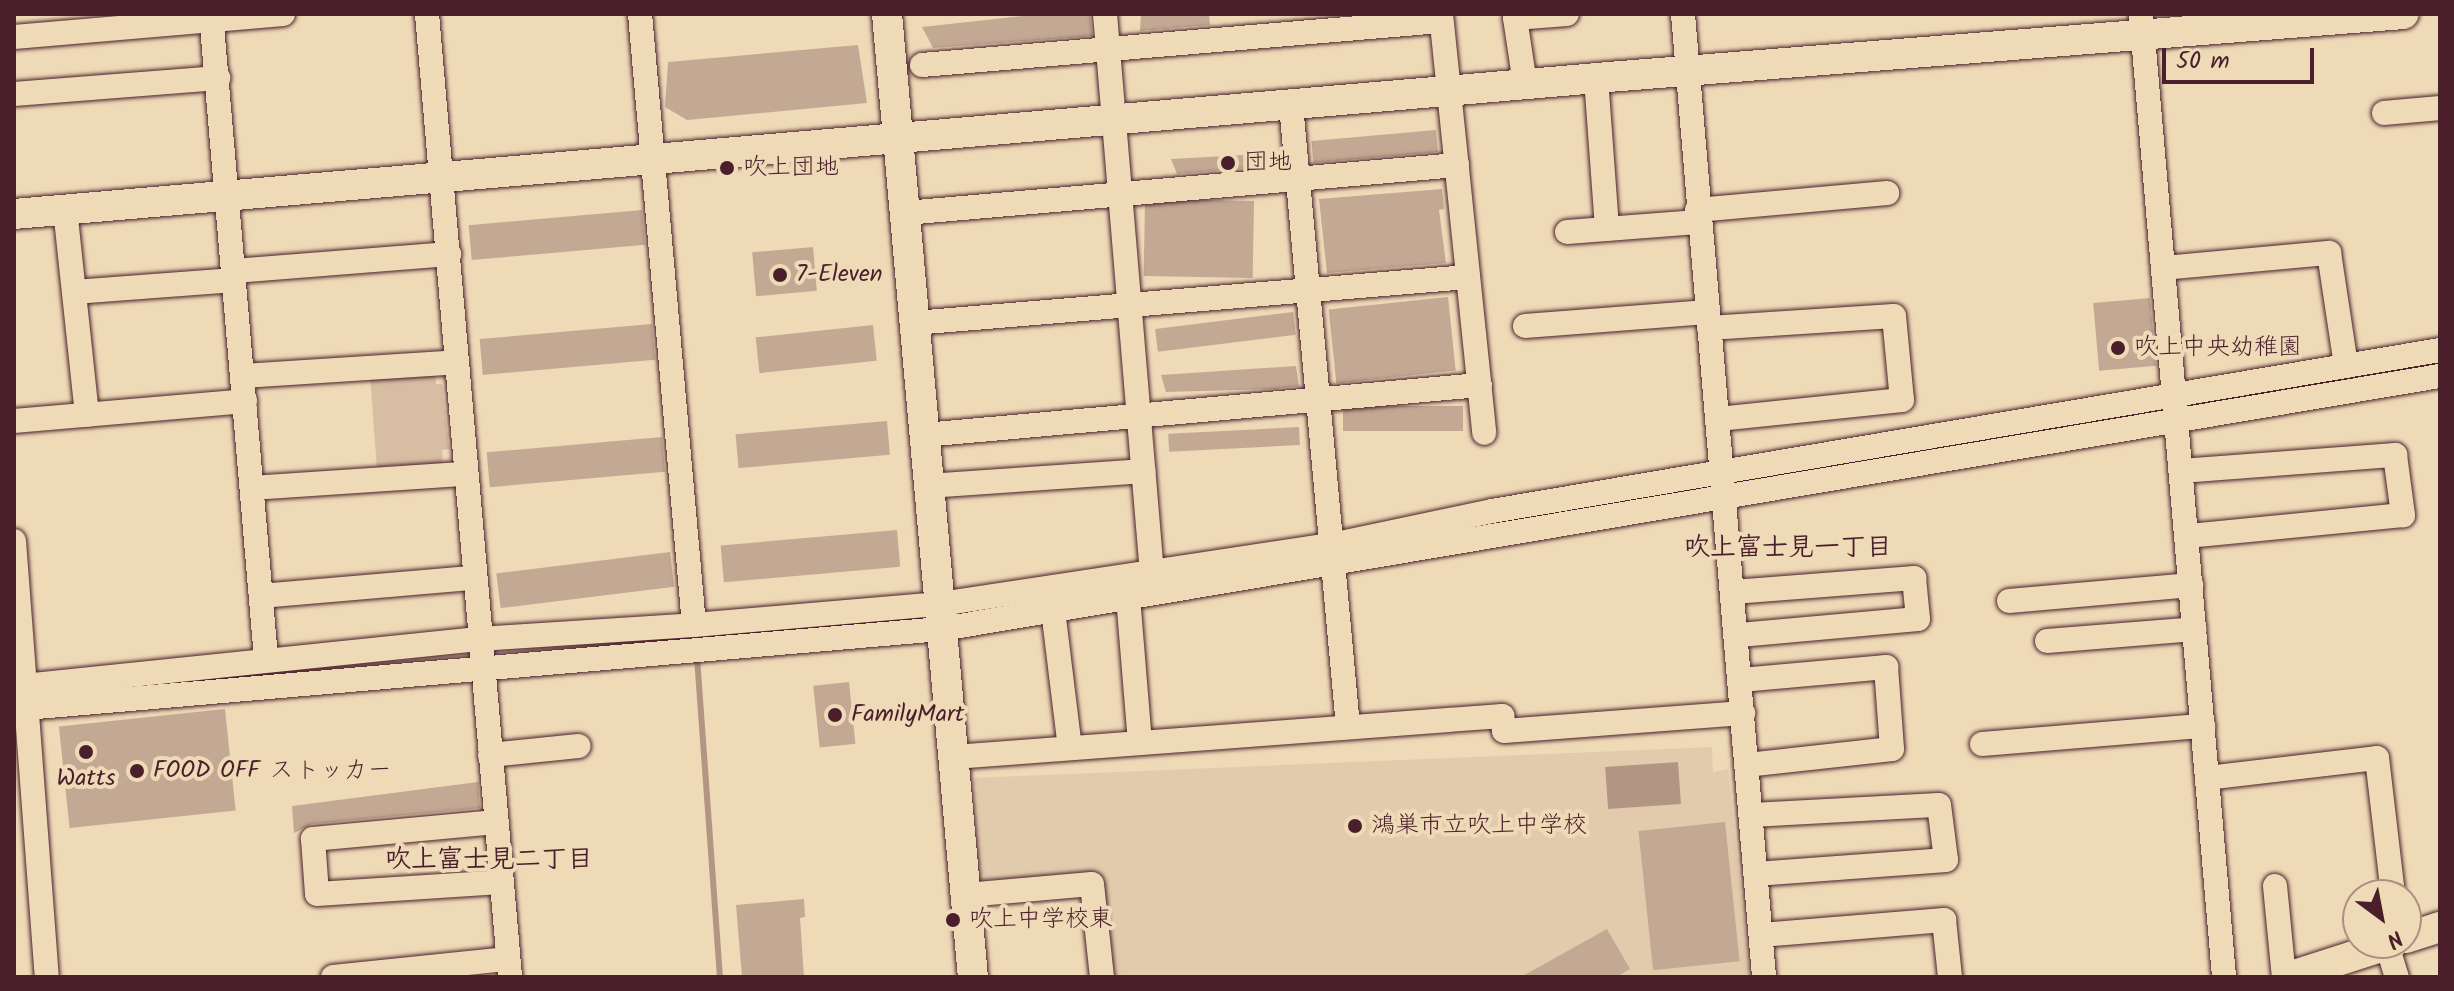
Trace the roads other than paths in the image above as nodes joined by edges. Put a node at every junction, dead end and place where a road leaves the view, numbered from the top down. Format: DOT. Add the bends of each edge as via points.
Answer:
graph roads {
  1 [pos="283,14"];
  2 [pos="427,14"];
  3 [pos="640,14"];
  4 [pos="887,14"];
  5 [pos="1105,14"];
  6 [pos="1567,14"];
  7 [pos="1683,14"];
  8 [pos="2403,14"];
  9 [pos="211,16"];
  10 [pos="1441,17"];
  11 [pos="2141,25"];
  12 [pos="14,37"];
  13 [pos="1108,49"];
  14 [pos="922,65"];
  15 [pos="1688,71"];
  16 [pos="218,78"];
  17 [pos="1596,78"];
  18 [pos="1525,84"];
  19 [pos="1449,91"];
  20 [pos="14,94"];
  21 [pos="1291,105"];
  22 [pos="2440,108"];
  23 [pos="2384,113"];
  24 [pos="1114,120"];
  25 [pos="899,138"];
  26 [pos="653,158"];
  27 [pos="1457,165"];
  28 [pos="441,177"];
  29 [pos="1298,180"];
  30 [pos="1120,193"];
  31 [pos="1887,193"];
  32 [pos="228,197"];
  33 [pos="65,209"];
  34 [pos="905,213"];
  35 [pos="14,214"];
  36 [pos="1698,216"];
  37 [pos="1607,229"];
  38 [pos="1567,232"];
  39 [pos="449,254"];
  40 [pos="2163,268"];
  41 [pos="235,275"];
  42 [pos="1468,277"];
  43 [pos="74,292"];
  44 [pos="1308,292"];
  45 [pos="1129,304"];
  46 [pos="1708,320"];
  47 [pos="914,323"];
  48 [pos="1525,326"];
  49 [pos="2440,350"];
  50 [pos="457,362"];
  51 [pos="2346,366"];
  52 [pos="2440,376"];
  53 [pos="1480,385"];
  54 [pos="244,388"];
  55 [pos="2174,394"];
  56 [pos="1318,402"];
  57 [pos="87,415"];
  58 [pos="1139,416"];
  59 [pos="1718,419"];
  60 [pos="14,421"];
  61 [pos="2177,421"];
  62 [pos="1484,433"];
  63 [pos="924,435"];
  64 [pos="1143,471"];
  65 [pos="2181,471"];
  66 [pos="465,474"];
  67 [pos="1724,484"];
  68 [pos="929,486"];
  69 [pos="252,488"];
  70 [pos="2187,536"];
  71 [pos="14,541"];
  72 [pos="1332,554"];
  73 [pos="1152,574"];
  74 [pos="473,578"];
  75 [pos="2191,585"];
  76 [pos="1733,592"];
  77 [pos="261,596"];
  78 [pos="1128,597"];
  79 [pos="2009,601"];
  80 [pos="1053,610"];
  81 [pos="941,616"];
  82 [pos="694,625"];
  83 [pos="2195,629"];
  84 [pos="1737,635"];
  85 [pos="479,639"];
  86 [pos="2047,641"];
  87 [pos="266,658"];
  88 [pos="482,668"];
  89 [pos="1741,680"];
  90 [pos="20,697"];
  91 [pos="1743,713"];
  92 [pos="2203,726"];
  93 [pos="1348,727"];
  94 [pos="1140,743"];
  95 [pos="1982,744"];
  96 [pos="579,746"];
  97 [pos="1070,748"];
  98 [pos="490,755"];
  99 [pos="954,757"];
  100 [pos="1748,765"];
  101 [pos="2207,778"];
  102 [pos="1752,815"];
  103 [pos="496,822"];
  104 [pos="1756,874"];
  105 [pos="2391,879"];
  106 [pos="501,882"];
  107 [pos="2275,886"];
  108 [pos="966,895"];
  109 [pos="1761,935"];
  110 [pos="2352,959"];
  111 [pos="509,968"];
  112 [pos="2320,972"];
  113 [pos="47,977"];
  114 [pos="333,977"];
  115 [pos="973,977"];
  116 [pos="1102,977"];
  117 [pos="1764,977"];
  118 [pos="1950,977"];
  119 [pos="2224,977"];
  120 [pos="2286,977"];
  1 -- 9 [label="street"];
  2 -- 28 [label="street"];
  3 -- 26 [label="street"];
  4 -- 25 [label="street"];
  5 -- 13 [label="street"];
  6 -- 18 [label="street" via="1515,18"];
  7 -- 15 [label="street"];
  8 -- 11 [label="street"];
  9 -- 12 [label="street"];
  9 -- 16 [label="street"];
  10 -- 13 [label="street"];
  10 -- 19 [label="street"];
  11 -- 15 [label="street"];
  11 -- 40 [label="street"];
  13 -- 14 [label="street"];
  13 -- 24 [label="street"];
  15 -- 17 [label="street"];
  15 -- 36 [label="street"];
  16 -- 20 [label="street"];
  16 -- 32 [label="street"];
  17 -- 18 [label="street"];
  17 -- 37 [label="street"];
  18 -- 19 [label="street"];
  19 -- 21 [label="street"];
  19 -- 27 [label="street"];
  21 -- 24 [label="street"];
  21 -- 29 [label="street"];
  22 -- 23 [label="street"];
  24 -- 25 [label="street"];
  24 -- 30 [label="street"];
  25 -- 26 [label="street"];
  25 -- 34 [label="street"];
  26 -- 28 [label="street"];
  26 -- 82 [label="street"];
  27 -- 29 [label="street"];
  27 -- 42 [label="street"];
  28 -- 32 [label="street"];
  28 -- 39 [label="street"];
  29 -- 30 [label="street"];
  29 -- 44 [label="street"];
  30 -- 34 [label="street"];
  30 -- 45 [label="street"];
  31 -- 36 [label="street"];
  32 -- 33 [label="street"];
  32 -- 41 [label="street"];
  33 -- 35 [label="street"];
  33 -- 43 [label="street"];
  34 -- 47 [label="street"];
  36 -- 37 [label="street"];
  36 -- 46 [label="street"];
  37 -- 38 [label="street"];
  39 -- 41 [label="street"];
  39 -- 50 [label="street"];
  40 -- 51 [label="street" via="2329,253"];
  40 -- 55 [label="street"];
  41 -- 43 [label="street"];
  41 -- 54 [label="street"];
  42 -- 44 [label="street"];
  42 -- 53 [label="street"];
  43 -- 57 [label="street"];
  44 -- 45 [label="street"];
  44 -- 56 [label="street"];
  45 -- 47 [label="street"];
  45 -- 58 [label="street"];
  46 -- 48 [label="street"];
  46 -- 59 [label="street"];
  46 -- 59 [label="street" via="1894,316 1902,400"];
  47 -- 63 [label="street"];
  49 -- 51 [label="street"];
  50 -- 54 [label="street"];
  50 -- 66 [label="street"];
  51 -- 55 [label="street"];
  52 -- 61 [label="street"];
  53 -- 56 [label="street"];
  53 -- 62 [label="street"];
  54 -- 57 [label="street"];
  54 -- 69 [label="street"];
  55 -- 61 [label="street"];
  55 -- 67 [label="street"];
  56 -- 58 [label="street"];
  56 -- 72 [label="street"];
  57 -- 60 [label="street"];
  58 -- 63 [label="street"];
  58 -- 64 [label="street"];
  59 -- 67 [label="street"];
  61 -- 65 [label="street"];
  61 -- 67 [label="street"];
  63 -- 68 [label="street"];
  64 -- 68 [label="street"];
  64 -- 73 [label="street"];
  65 -- 70 [label="street"];
  65 -- 70 [label="street" via="2395,455 2403,515"];
  66 -- 69 [label="street"];
  66 -- 74 [label="street"];
  67 -- 72 [label="street"];
  67 -- 76 [label="street"];
  68 -- 81 [label="street"];
  69 -- 77 [label="street"];
  70 -- 75 [label="street"];
  71 -- 90 [label="street"];
  72 -- 73 [label="street"];
  72 -- 78 [label="street"];
  72 -- 93 [label="street"];
  73 -- 81 [label="street"];
  74 -- 77 [label="street"];
  74 -- 85 [label="street"];
  75 -- 79 [label="street"];
  75 -- 83 [label="street"];
  76 -- 84 [label="street"];
  76 -- 84 [label="street" via="1914,578 1918,619"];
  77 -- 87 [label="street"];
  78 -- 80 [label="street"];
  78 -- 94 [label="street"];
  80 -- 81 [label="street"];
  80 -- 97 [label="street"];
  81 -- 82 [label="street"];
  81 -- 88 [label="street"];
  81 -- 99 [label="street"];
  82 -- 85 [label="street"];
  83 -- 86 [label="street"];
  83 -- 92 [label="street"];
  84 -- 89 [label="street"];
  85 -- 87 [label="street"];
  85 -- 88 [label="street"];
  87 -- 90 [label="street"];
  88 -- 90 [label="street"];
  88 -- 98 [label="street"];
  89 -- 91 [label="street"];
  89 -- 100 [label="street" via="1886,667 1892,749"];
  90 -- 113 [label="street"];
  91 -- 93 [label="street" via="1504,731 1502,716"];
  91 -- 100 [label="street"];
  92 -- 95 [label="street"];
  92 -- 101 [label="street"];
  93 -- 94 [label="street"];
  94 -- 97 [label="street"];
  96 -- 98 [label="street"];
  97 -- 99 [label="street"];
  98 -- 103 [label="street"];
  99 -- 108 [label="street"];
  100 -- 102 [label="street"];
  101 -- 105 [label="street" via="2377,758"];
  101 -- 119 [label="street"];
  102 -- 104 [label="street"];
  102 -- 104 [label="street" via="1939,805 1946,860"];
  103 -- 106 [label="street"];
  103 -- 106 [label="street" via="313,839 317,894"];
  104 -- 109 [label="street"];
  106 -- 111 [label="street"];
  107 -- 120 [label="street"];
  108 -- 115 [label="street"];
  108 -- 116 [label="street" via="1092,884"];
  109 -- 117 [label="street"];
  109 -- 118 [label="street" via="1944,920"];
  110 -- 112 [label="street"];
  111 -- 114 [label="street"];
  112 -- 120 [label="street"];
}
